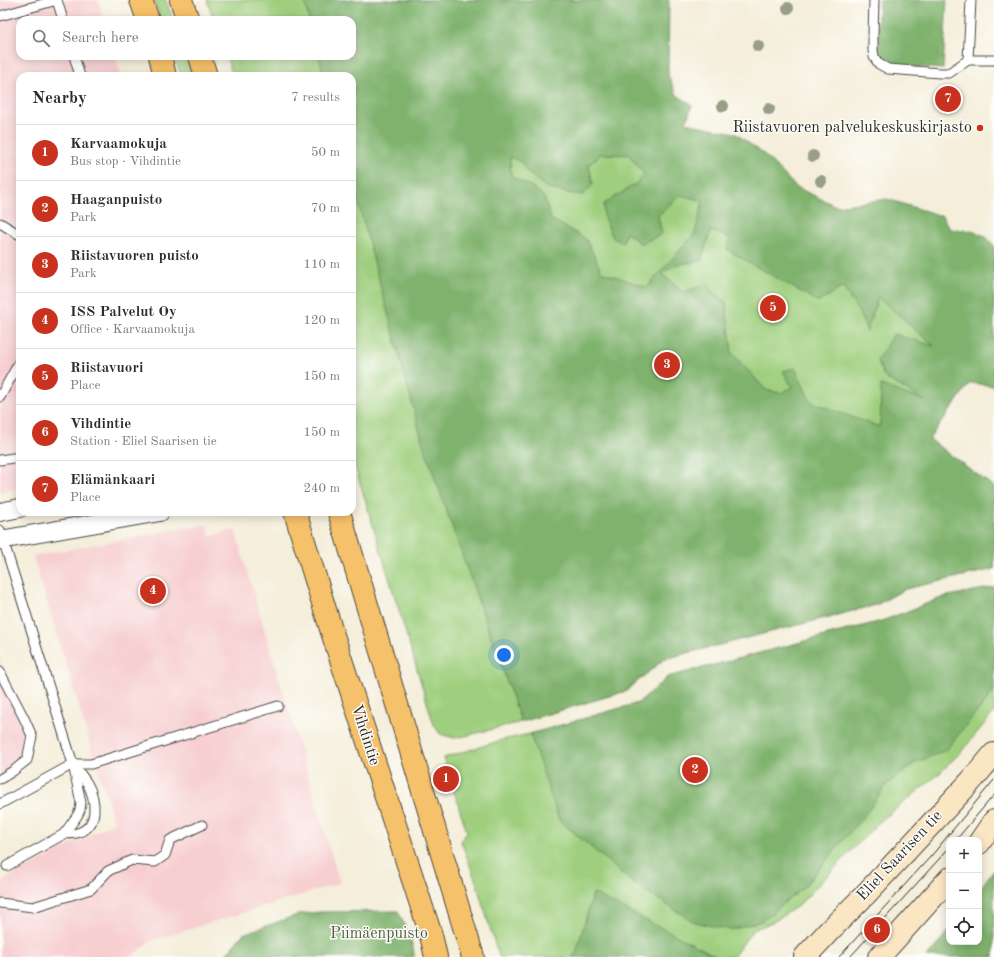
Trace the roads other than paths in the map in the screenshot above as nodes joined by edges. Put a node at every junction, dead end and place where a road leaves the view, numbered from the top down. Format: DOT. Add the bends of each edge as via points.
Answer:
graph roads {
  1 [pos="141,0"];
  2 [pos="180,0"];
  3 [pos="874,0"];
  4 [pos="970,0"];
  5 [pos="0,16"];
  6 [pos="62,16"];
  7 [pos="147,16"];
  8 [pos="186,16"];
  9 [pos="75,60"];
  10 [pos="161,60"];
  11 [pos="201,60"];
  12 [pos="968,60"];
  13 [pos="994,60"];
  14 [pos="79,72"];
  15 [pos="164,72"];
  16 [pos="205,72"];
  17 [pos="0,223"];
  18 [pos="16,233"];
  19 [pos="16,368"];
  20 [pos="0,397"];
  21 [pos="16,458"];
  22 [pos="0,460"];
  23 [pos="16,509"];
  24 [pos="0,512"];
  25 [pos="135,516"];
  26 [pos="296,516"];
  27 [pos="340,516"];
  28 [pos="1,537"];
  29 [pos="0,672"];
  30 [pos="278,706"];
  31 [pos="994,754"];
  32 [pos="74,764"];
  33 [pos="0,779"];
  34 [pos="0,804"];
  35 [pos="994,821"];
  36 [pos="202,825"];
  37 [pos="64,834"];
  38 [pos="982,839"];
  39 [pos="7,866"];
  40 [pos="946,882"];
  41 [pos="0,903"];
  42 [pos="436,957"];
  43 [pos="473,957"];
  44 [pos="805,957"];
  45 [pos="879,957"];
  1 -- 7 [label="main road"];
  2 -- 8 [label="main road"];
  3 -- 12 [label="lane" via="873,50 879,64 888,69 949,73"];
  4 -- 12 [label="lane"];
  5 -- 6 [label="lane" via="57,0"];
  9 -- 14 [label="lane"];
  10 -- 15 [label="main road"];
  11 -- 16 [label="main road"];
  12 -- 13 [label="lane"];
  17 -- 18 [label="lane"];
  19 -- 20 [label="lane"];
  21 -- 22 [label="lane"];
  23 -- 24 [label="street"];
  25 -- 28 [label="street"];
  26 -- 42 [label="main road, Vihdintie"];
  27 -- 43 [label="main road"];
  28 -- 32 [label="lane"];
  29 -- 33 [label="lane" via="32,736 27,760"];
  30 -- 32 [label="lane" via="91,764"];
  31 -- 44 [label="street, Eliel Saarisen tie"];
  32 -- 34 [label="lane"];
  32 -- 37 [label="lane" via="82,803 77,816"];
  32 -- 37 [label="lane" via="87,784 94,803 94,815 87,828 77,833"];
  35 -- 38 [label="street"];
  36 -- 41 [label="lane" via="170,840 166,855 155,862 132,860 108,871 91,889 33,907"];
  37 -- 39 [label="lane"];
  40 -- 45 [label="street"];
}
